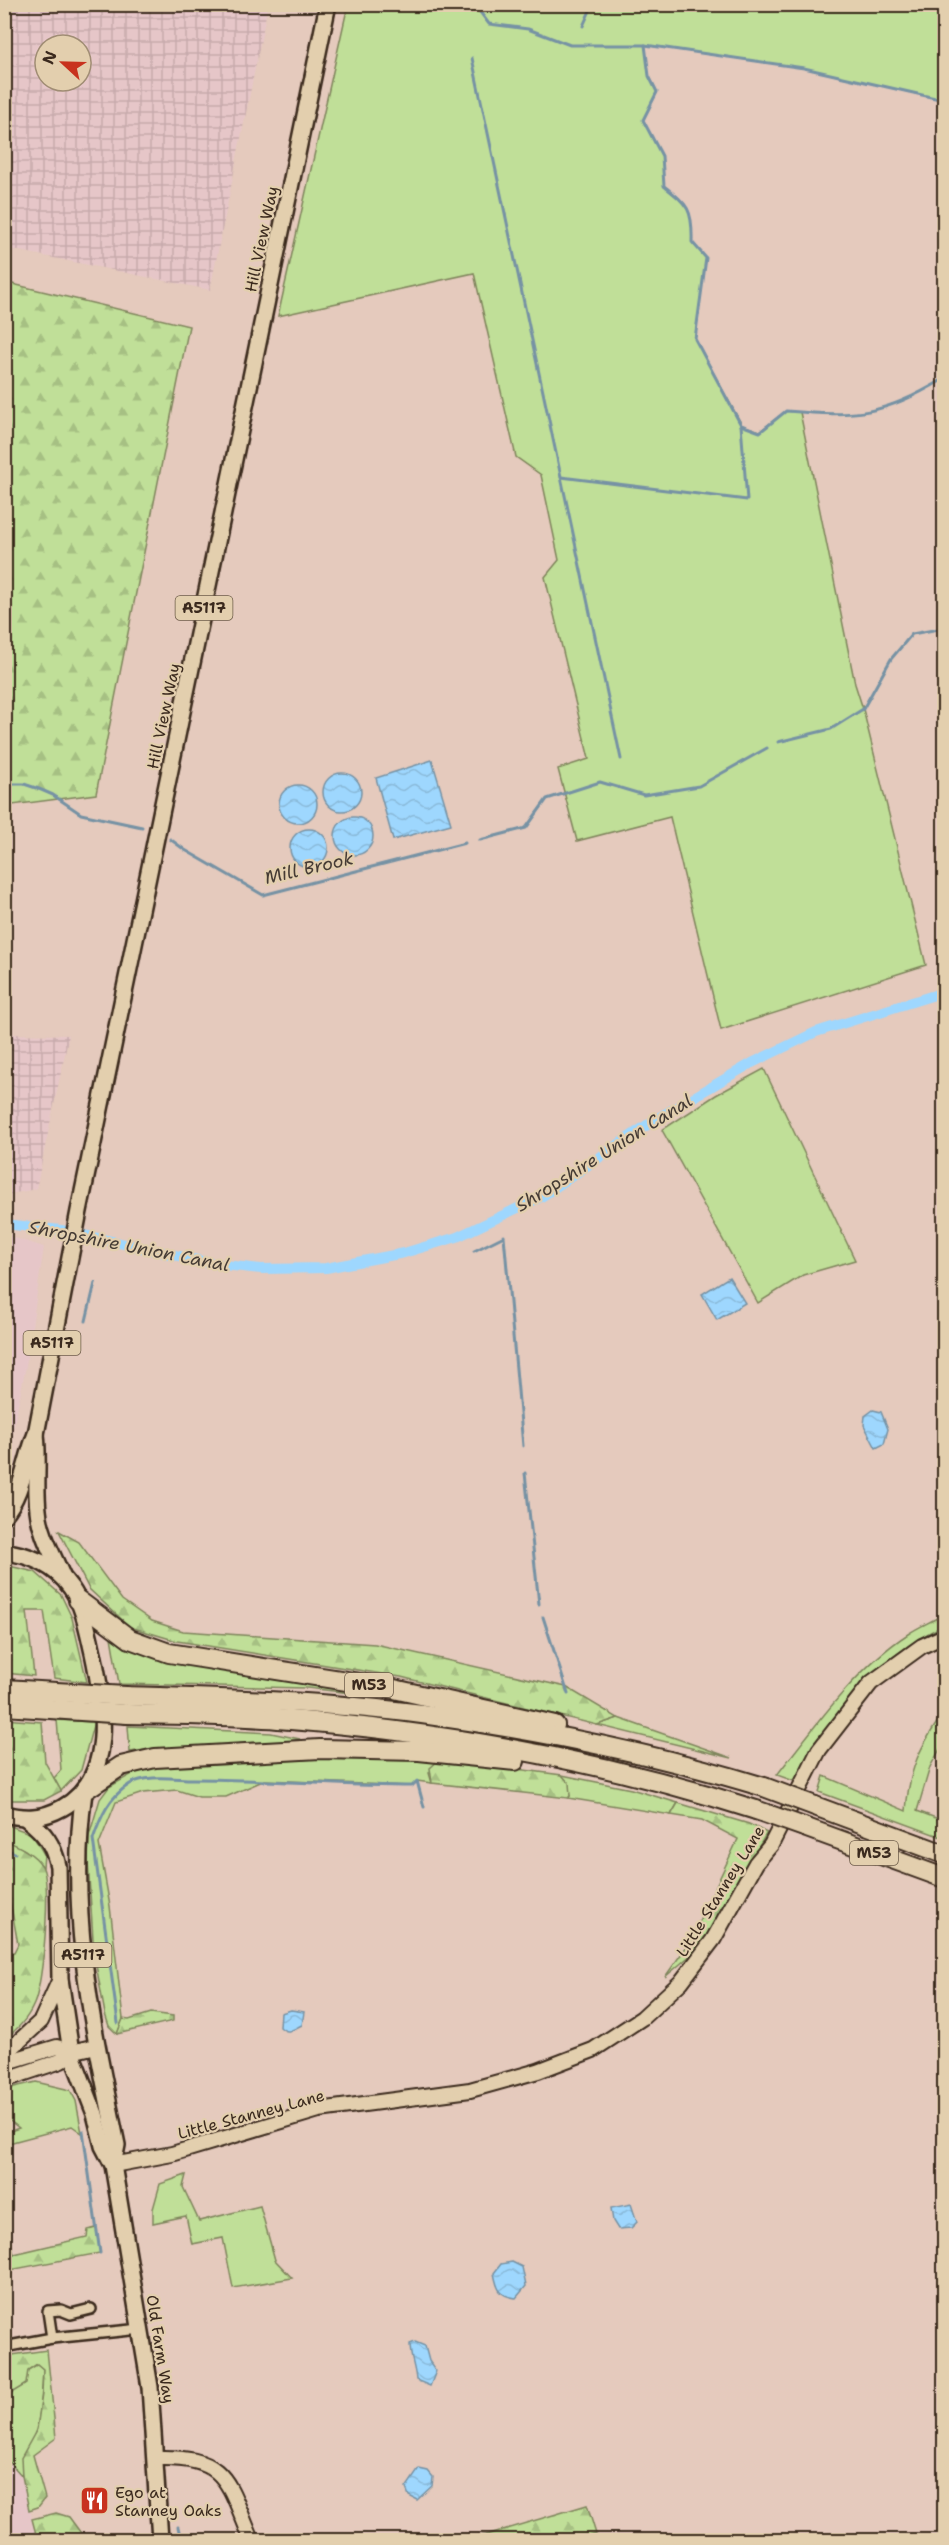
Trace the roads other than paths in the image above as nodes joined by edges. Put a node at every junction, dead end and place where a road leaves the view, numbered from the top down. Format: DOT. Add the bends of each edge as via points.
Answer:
graph roads {
  1 [pos="328,4"];
  2 [pos="36,1434"];
  3 [pos="4,1515"];
  4 [pos="4,1552"];
  5 [pos="62,1577"];
  6 [pos="78,1600"];
  7 [pos="945,1636"];
  8 [pos="4,1689"];
  9 [pos="127,1705"];
  10 [pos="4,1706"];
  11 [pos="667,1760"];
  12 [pos="630,1776"];
  13 [pos="84,1791"];
  14 [pos="4,1814"];
  15 [pos="27,1819"];
  16 [pos="945,1854"];
  17 [pos="945,1878"];
  18 [pos="60,1979"];
  19 [pos="96,2046"];
  20 [pos="71,2052"];
  21 [pos="4,2055"];
  22 [pos="4,2063"];
  23 [pos="4,2080"];
  24 [pos="113,2165"];
  25 [pos="91,2309"];
  26 [pos="141,2329"];
  27 [pos="52,2338"];
  28 [pos="4,2347"];
  29 [pos="157,2458"];
  30 [pos="160,2541"];
  31 [pos="252,2541"];
  1 -- 2 [label="main road, Hill View Way / A5117"];
  2 -- 3 [label="main road, Hill View Way / A5117" via="20,1488"];
  2 -- 5 [label="main road, Hill View Way / A5117" via="38,1512"];
  4 -- 5 [label="main road" via="31,1558"];
  5 -- 6 [label="main road"];
  6 -- 11 [label="highway, M53" via="130,1639 170,1653 385,1687 585,1733"];
  6 -- 13 [label="main road, Old Farm Way" via="99,1683 102,1721 96,1768"];
  7 -- 24 [label="street, Little Stanney Lane" via="921,1646 871,1683 819,1750 771,1845 756,1863 713,1940 681,1982 642,2018 592,2050 538,2072 470,2090 319,2110 171,2154"];
  8 -- 9 [label="highway, M53, bridge"];
  9 -- 10 [label="highway, M53, bridge"];
  9 -- 11 [label="highway, M53" via="277,1701 420,1714 524,1730"];
  9 -- 12 [label="highway, M53" via="417,1733 533,1753"];
  11 -- 16 [label="highway, M53, bridge" via="764,1788"];
  12 -- 13 [label="highway, M53" via="419,1751 320,1749 155,1758 121,1766"];
  12 -- 17 [label="highway, M53, bridge" via="756,1810"];
  13 -- 15 [label="main road" via="51,1814"];
  13 -- 19 [label="main road, Old Farm Way / A5117" via="78,1836 78,1896"];
  14 -- 15 [label="main road"];
  15 -- 18 [label="main road, Old Farm Way / A5117" via="46,1836 58,1866"];
  18 -- 20 [label="main road, Old Farm Way / A5117"];
  18 -- 21 [label="street" via="40,2021"];
  19 -- 20 [label="street"];
  19 -- 24 [label="main road, Old Farm Way / A5117" via="117,2145"];
  20 -- 22 [label="street" via="57,2047"];
  20 -- 23 [label="street" via="61,2061"];
  20 -- 24 [label="main road, Old Farm Way / A5117"];
  24 -- 26 [label="main road, Old Farm Way / A5117"];
  25 -- 27 [label="street" via="71,2314 48,2311"];
  26 -- 27 [label="street"];
  26 -- 29 [label="main road, Old Farm Way / A5117"];
  27 -- 28 [label="street"];
  29 -- 30 [label="main road, Old Farm Way / A5117"];
  29 -- 31 [label="street" via="185,2457 214,2468 226,2483"];
}
